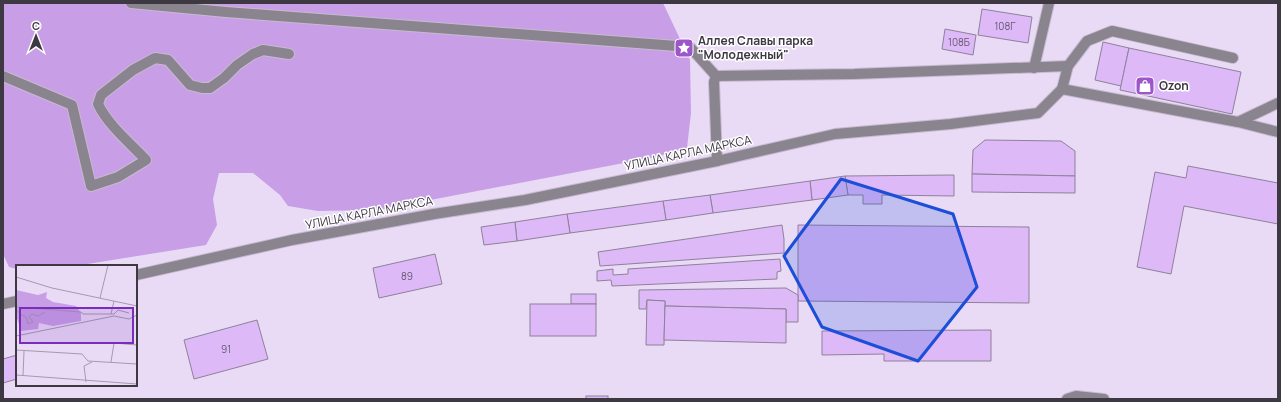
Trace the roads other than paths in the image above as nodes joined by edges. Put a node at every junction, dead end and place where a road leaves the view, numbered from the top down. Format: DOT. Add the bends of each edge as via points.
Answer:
graph roads {
  1 [pos="131,3"];
  2 [pos="1048,3"];
  3 [pos="290,54"];
  4 [pos="1233,58"];
  5 [pos="1068,66"];
  6 [pos="1034,68"];
  7 [pos="3,76"];
  8 [pos="716,76"];
  9 [pos="1062,89"];
  10 [pos="1278,104"];
  11 [pos="1238,122"];
  12 [pos="1278,132"];
  13 [pos="717,161"];
  14 [pos="137,275"];
  15 [pos="16,301"];
  16 [pos="3,304"];
  17 [pos="1067,399"];
  18 [pos="1104,399"];
  1 -- 8 [label="street" via="690,47"];
  2 -- 6 [label="street"];
  3 -- 7 [label="street" via="263,50 253,54 210,88 190,85 168,60 155,58 133,70 101,95 98,104 113,125 146,160 118,177 91,186 72,105"];
  4 -- 5 [label="street" via="1112,31 1087,41"];
  5 -- 6 [label="street"];
  5 -- 9 [label="street"];
  6 -- 8 [label="street"];
  8 -- 13 [label="street" via="714,82"];
  9 -- 11 [label="street"];
  9 -- 13 [label="street, УЛИЦА КАРЛА МАРКСА" via="1038,113 835,134"];
  10 -- 11 [label="street"];
  11 -- 12 [label="street"];
  13 -- 14 [label="street, УЛИЦА КАРЛА МАРКСА" via="525,200 292,240"];
  15 -- 16 [label="street"];
  17 -- 18 [label="street" via="1076,396"];
}
